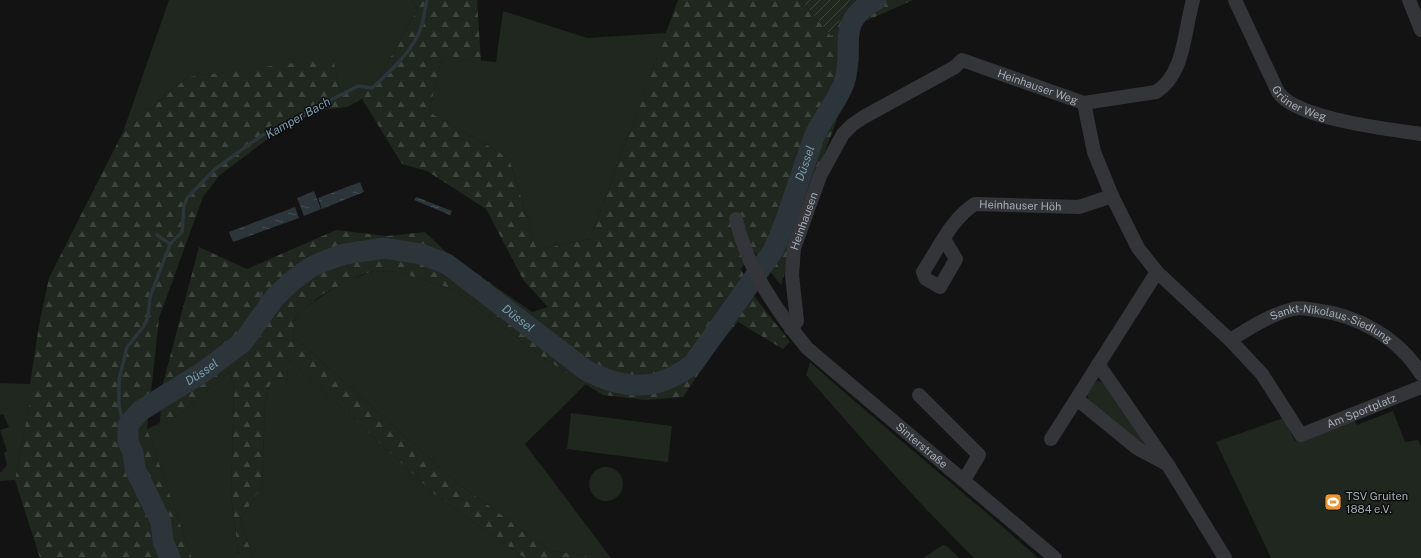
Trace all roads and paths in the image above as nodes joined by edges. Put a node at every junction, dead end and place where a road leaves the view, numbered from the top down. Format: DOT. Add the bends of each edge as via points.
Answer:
graph roads {
  1 [pos="1193,0"];
  2 [pos="1235,0"];
  3 [pos="1409,0"];
  4 [pos="1421,30"];
  5 [pos="962,60"];
  6 [pos="1084,103"];
  7 [pos="1421,134"];
  8 [pos="1112,196"];
  9 [pos="736,219"];
  10 [pos="944,239"];
  11 [pos="1157,272"];
  12 [pos="792,329"];
  13 [pos="1230,340"];
  14 [pos="1098,364"];
  15 [pos="1421,374"];
  16 [pos="1421,387"];
  17 [pos="918,395"];
  18 [pos="1077,399"];
  19 [pos="1051,439"];
  20 [pos="1168,465"];
  21 [pos="964,480"];
  22 [pos="1055,558"];
  23 [pos="1225,558"];
  1 -- 6 [label="street, Heinhauser Weg" via="1177,66 1165,86 1156,92"];
  2 -- 7 [label="street, Grüner Weg" via="1278,92 1286,102 1317,115"];
  3 -- 4 [label="street"];
  5 -- 6 [label="street, Heinhauser Weg"];
  5 -- 12 [label="street, Heinhausen" via="955,67 862,118 843,134 820,176 794,248 792,275 797,320"];
  6 -- 8 [label="street" via="1094,152"];
  8 -- 10 [label="street, Heinhauser Höh" via="1080,208 975,204 963,211"];
  8 -- 11 [label="street" via="1138,248"];
  9 -- 12 [label="street" via="740,238 749,259"];
  11 -- 13 [label="street"];
  11 -- 14 [label="street"];
  12 -- 21 [label="street, Sinterstraße" via="822,363"];
  13 -- 15 [label="street, Sankt-Nikolaus-Siedlung" via="1266,319 1295,308 1335,312 1366,324 1395,343"];
  13 -- 16 [label="street, Am Sportplatz" via="1262,374 1301,435"];
  14 -- 18 [label="street"];
  14 -- 20 [label="street"];
  17 -- 21 [label="street" via="979,455"];
  18 -- 19 [label="street"];
  18 -- 20 [label="street" via="1138,448"];
  20 -- 23 [label="street"];
  21 -- 22 [label="street, Sinterstraße"];
}
